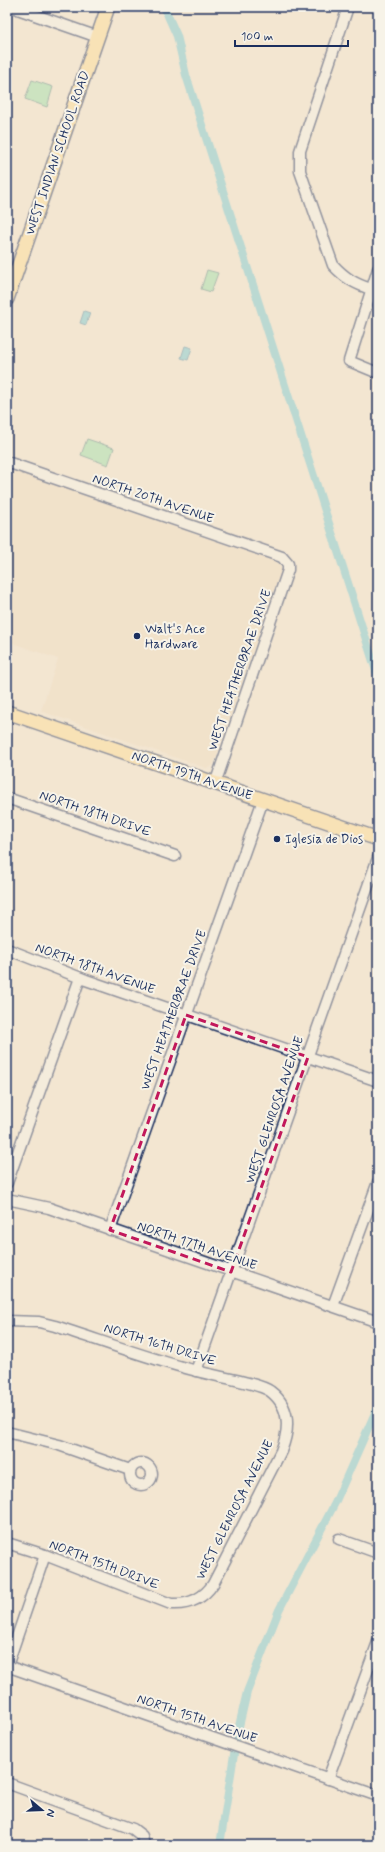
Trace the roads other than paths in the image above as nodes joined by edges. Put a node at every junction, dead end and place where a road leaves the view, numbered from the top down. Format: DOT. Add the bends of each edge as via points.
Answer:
graph roads {
  1 [pos="12,7"];
  2 [pos="108,7"];
  3 [pos="348,7"];
  4 [pos="98,37"];
  5 [pos="378,269"];
  6 [pos="371,289"];
  7 [pos="7,299"];
  8 [pos="378,373"];
  9 [pos="7,462"];
  10 [pos="288,564"];
  11 [pos="7,712"];
  12 [pos="215,784"];
  13 [pos="7,798"];
  14 [pos="263,800"];
  15 [pos="378,839"];
  16 [pos="175,856"];
  17 [pos="378,858"];
  18 [pos="7,949"];
  19 [pos="80,978"];
  20 [pos="186,1015"];
  21 [pos="308,1057"];
  22 [pos="378,1081"];
  23 [pos="378,1182"];
  24 [pos="7,1183"];
  25 [pos="7,1199"];
  26 [pos="110,1230"];
  27 [pos="231,1272"];
  28 [pos="333,1306"];
  29 [pos="7,1321"];
  30 [pos="378,1322"];
  31 [pos="196,1371"];
  32 [pos="288,1420"];
  33 [pos="7,1432"];
  34 [pos="130,1470"];
  35 [pos="338,1539"];
  36 [pos="7,1543"];
  37 [pos="378,1553"];
  38 [pos="45,1555"];
  39 [pos="192,1602"];
  40 [pos="378,1642"];
  41 [pos="7,1666"];
  42 [pos="328,1778"];
  43 [pos="7,1783"];
  44 [pos="378,1796"];
  45 [pos="143,1840"];
  1 -- 4 [label="street"];
  2 -- 4 [label="main road, WEST INDIAN SCHOOL ROAD"];
  3 -- 6 [label="street" via="306,131 299,160 300,171 334,265 342,276"];
  4 -- 7 [label="main road, WEST INDIAN SCHOOL ROAD"];
  5 -- 6 [label="street"];
  6 -- 8 [label="street" via="349,361"];
  9 -- 10 [label="street, NORTH 20TH AVENUE" via="282,557"];
  10 -- 12 [label="street, WEST HEATHERBRAE DRIVE"];
  11 -- 12 [label="main road, NORTH 19TH AVENUE"];
  12 -- 14 [label="main road, NORTH 19TH AVENUE"];
  13 -- 16 [label="street, NORTH 18TH DRIVE"];
  14 -- 15 [label="main road, NORTH 19TH AVENUE"];
  14 -- 20 [label="street, WEST HEATHERBRAE DRIVE"];
  17 -- 21 [label="street, WEST GLENROSA AVENUE"];
  18 -- 19 [label="street, NORTH 18TH AVENUE"];
  19 -- 20 [label="street, NORTH 18TH AVENUE"];
  19 -- 24 [label="street"];
  20 -- 21 [label="street, NORTH 18TH AVENUE"];
  20 -- 26 [label="street, WEST HEATHERBRAE DRIVE"];
  21 -- 22 [label="street, NORTH 18TH AVENUE"];
  21 -- 27 [label="street, WEST GLENROSA AVENUE"];
  23 -- 28 [label="street"];
  25 -- 26 [label="street, NORTH 17TH AVENUE" via="49,1208"];
  26 -- 27 [label="street, NORTH 17TH AVENUE"];
  27 -- 28 [label="street, NORTH 17TH AVENUE"];
  27 -- 31 [label="street, WEST GLENROSA AVENUE"];
  28 -- 30 [label="street, NORTH 17TH AVENUE"];
  29 -- 31 [label="street, NORTH 16TH DRIVE" via="40,1322"];
  31 -- 32 [label="street, NORTH 16TH DRIVE" via="269,1390 281,1402"];
  32 -- 39 [label="street, WEST GLENROSA AVENUE" via="281,1451 213,1584 207,1593"];
  33 -- 34 [label="street" via="59,1445"];
  35 -- 37 [label="street"];
  36 -- 38 [label="street, NORTH 15TH DRIVE"];
  38 -- 39 [label="street, NORTH 15TH DRIVE" via="171,1604"];
  38 -- 41 [label="street"];
  40 -- 42 [label="street"];
  41 -- 42 [label="street, NORTH 15TH AVENUE"];
  42 -- 44 [label="street, NORTH 15TH AVENUE"];
  43 -- 45 [label="street" via="125,1826"];
}
